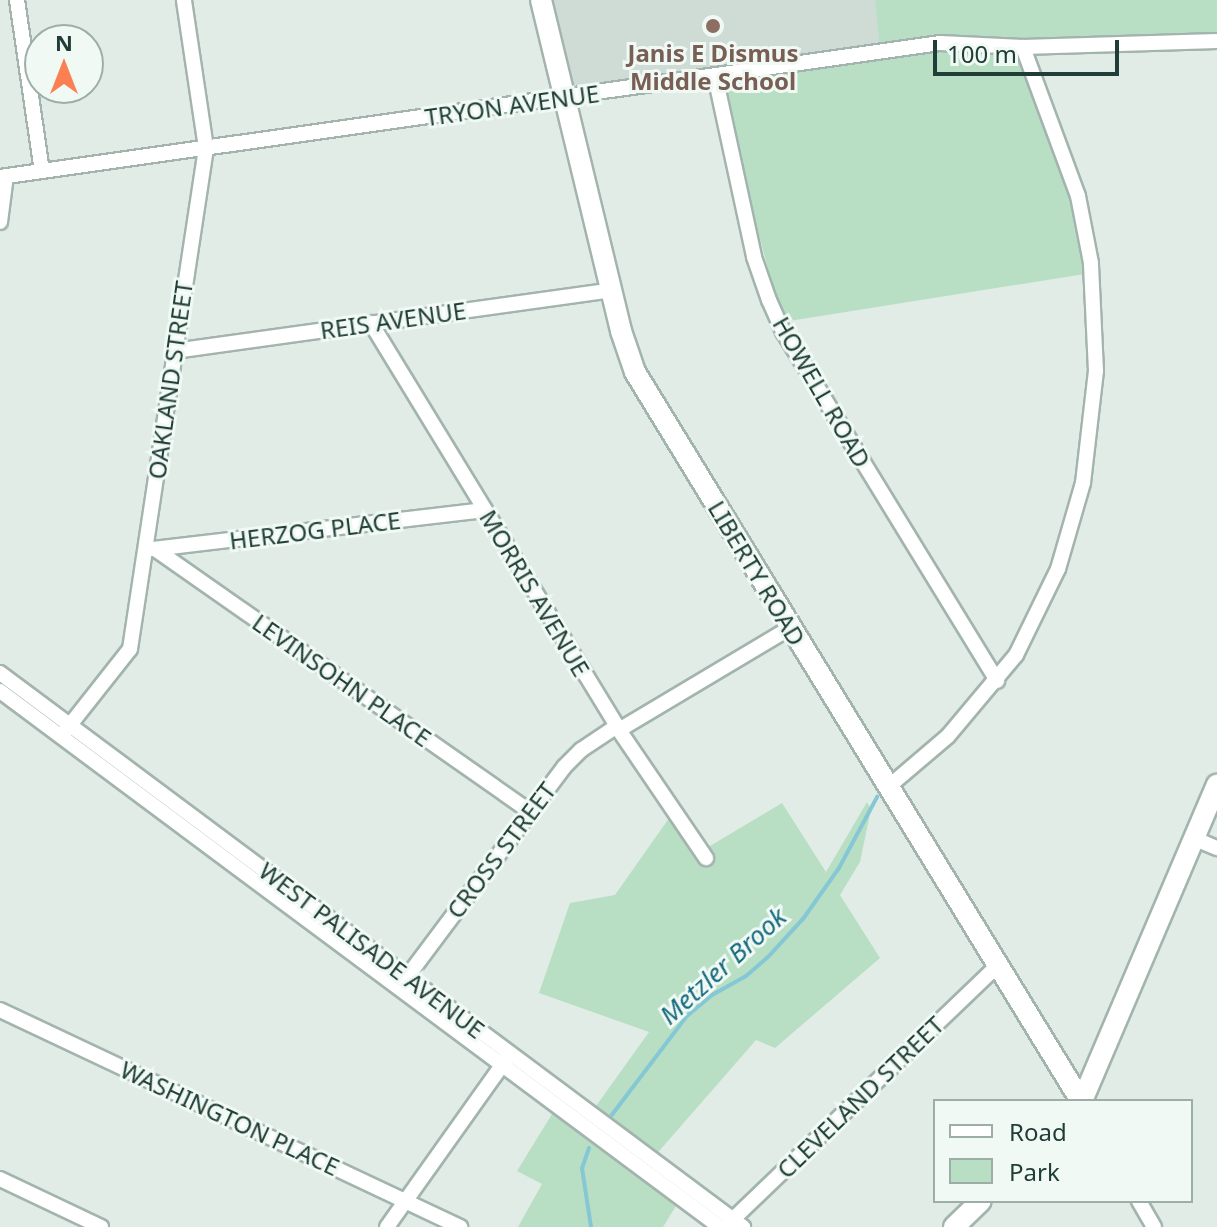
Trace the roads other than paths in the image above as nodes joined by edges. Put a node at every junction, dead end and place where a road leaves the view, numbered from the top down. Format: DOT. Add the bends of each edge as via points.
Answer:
graph roads {
  1 [pos="17,0"];
  2 [pos="184,0"];
  3 [pos="541,0"];
  4 [pos="1217,41"];
  5 [pos="1023,47"];
  6 [pos="715,76"];
  7 [pos="565,98"];
  8 [pos="206,148"];
  9 [pos="42,171"];
  10 [pos="3,177"];
  11 [pos="0,222"];
  12 [pos="611,290"];
  13 [pos="371,323"];
  14 [pos="174,351"];
  15 [pos="485,510"];
  16 [pos="150,550"];
  17 [pos="790,628"];
  18 [pos="0,673"];
  19 [pos="997,681"];
  20 [pos="0,691"];
  21 [pos="618,728"];
  22 [pos="66,731"];
  23 [pos="1217,785"];
  24 [pos="887,788"];
  25 [pos="530,812"];
  26 [pos="1193,838"];
  27 [pos="1217,848"];
  28 [pos="706,858"];
  29 [pos="996,967"];
  30 [pos="403,982"];
  31 [pos="0,1010"];
  32 [pos="506,1059"];
  33 [pos="1080,1099"];
  34 [pos="1082,1099"];
  35 [pos="0,1179"];
  36 [pos="403,1200"];
  37 [pos="979,1203"];
  38 [pos="1140,1203"];
  39 [pos="730,1225"];
  40 [pos="101,1227"];
  41 [pos="387,1227"];
  42 [pos="460,1227"];
  43 [pos="954,1227"];
  44 [pos="1154,1227"];
  1 -- 9 [label="street"];
  2 -- 8 [label="street, OAKLAND STREET"];
  3 -- 7 [label="main road, LIBERTY ROAD"];
  4 -- 5 [label="street, TRYON AVENUE"];
  5 -- 6 [label="street, TRYON AVENUE" via="940,43"];
  5 -- 19 [label="street" via="1083,219 1095,307 1096,383 1083,483 1058,569 1030,632"];
  6 -- 7 [label="street, TRYON AVENUE"];
  6 -- 19 [label="street, HOWELL ROAD" via="754,257 784,333"];
  7 -- 8 [label="street, TRYON AVENUE"];
  7 -- 12 [label="main road, LIBERTY ROAD"];
  8 -- 9 [label="street, TRYON AVENUE"];
  8 -- 14 [label="street, OAKLAND STREET"];
  9 -- 10 [label="street, TRYON AVENUE"];
  10 -- 11 [label="street"];
  12 -- 13 [label="street, REIS AVENUE"];
  12 -- 17 [label="main road, LIBERTY ROAD" via="635,372"];
  13 -- 14 [label="street, REIS AVENUE"];
  13 -- 15 [label="street, MORRIS AVENUE"];
  14 -- 16 [label="street, OAKLAND STREET"];
  15 -- 16 [label="street, HERZOG PLACE"];
  15 -- 21 [label="street, MORRIS AVENUE"];
  16 -- 22 [label="street, OAKLAND STREET" via="130,649"];
  16 -- 25 [label="street, LEVINSOHN PLACE"];
  17 -- 21 [label="street, CROSS STREET"];
  17 -- 24 [label="main road, LIBERTY ROAD"];
  18 -- 22 [label="street, WEST PALISADE AVENUE"];
  19 -- 24 [label="street" via="948,736"];
  20 -- 22 [label="street, WEST PALISADE AVENUE"];
  21 -- 25 [label="street, CROSS STREET" via="581,750"];
  21 -- 28 [label="street, MORRIS AVENUE"];
  22 -- 30 [label="street, WEST PALISADE AVENUE"];
  23 -- 26 [label="main road"];
  24 -- 29 [label="main road, LIBERTY ROAD"];
  25 -- 30 [label="street, CROSS STREET"];
  26 -- 27 [label="street"];
  26 -- 34 [label="main road"];
  29 -- 33 [label="main road, LIBERTY ROAD"];
  29 -- 39 [label="street, CLEVELAND STREET"];
  30 -- 32 [label="street, WEST PALISADE AVENUE"];
  31 -- 36 [label="street, WASHINGTON PLACE"];
  32 -- 36 [label="street"];
  32 -- 39 [label="street, WEST PALISADE AVENUE"];
  35 -- 40 [label="street"];
  36 -- 41 [label="street"];
  36 -- 42 [label="street, WASHINGTON PLACE"];
  37 -- 43 [label="main road"];
  38 -- 44 [label="street"];
}
